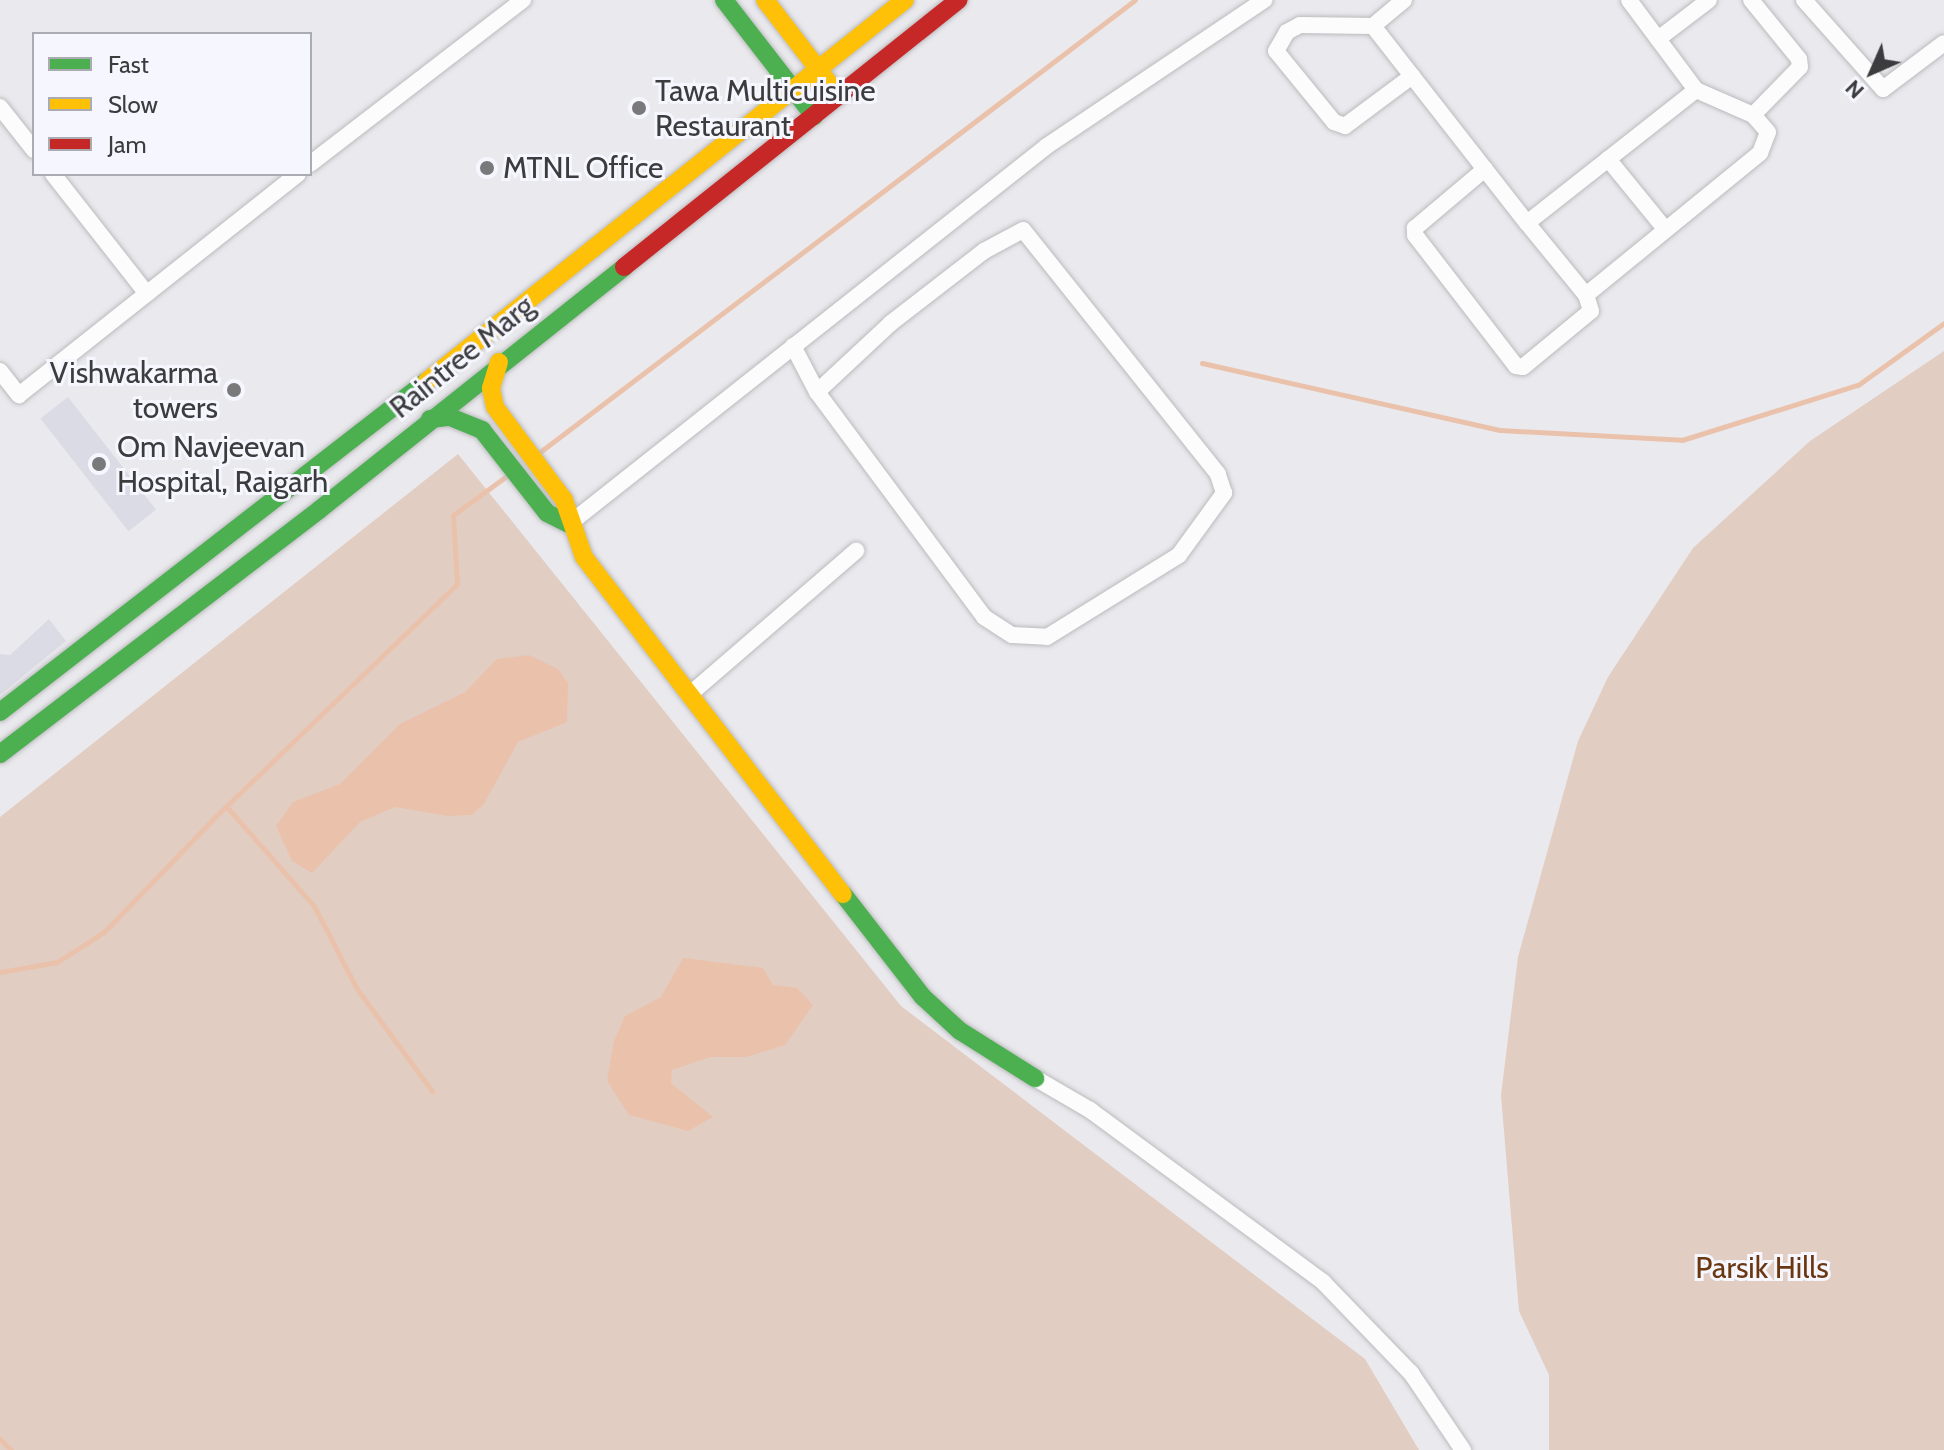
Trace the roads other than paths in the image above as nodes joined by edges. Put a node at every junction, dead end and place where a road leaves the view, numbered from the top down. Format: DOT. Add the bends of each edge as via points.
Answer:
graph roads {
  1 [pos="523,0"];
  2 [pos="724,0"];
  3 [pos="765,0"];
  4 [pos="905,0"];
  5 [pos="958,0"];
  6 [pos="1264,0"];
  7 [pos="1404,0"];
  8 [pos="1629,0"];
  9 [pos="1709,0"];
  10 [pos="1751,0"];
  11 [pos="1804,0"];
  12 [pos="1373,26"];
  13 [pos="1658,39"];
  14 [pos="1944,43"];
  15 [pos="819,70"];
  16 [pos="1412,76"];
  17 [pos="794,90"];
  18 [pos="1696,90"];
  19 [pos="839,96"];
  20 [pos="0,107"];
  21 [pos="1753,115"];
  22 [pos="814,116"];
  23 [pos="32,147"];
  24 [pos="1608,159"];
  25 [pos="312,162"];
  26 [pos="1485,169"];
  27 [pos="55,176"];
  28 [pos="295,176"];
  29 [pos="1527,223"];
  30 [pos="1665,229"];
  31 [pos="147,294"];
  32 [pos="1586,295"];
  33 [pos="793,346"];
  34 [pos="500,361"];
  35 [pos="0,371"];
  36 [pos="817,392"];
  37 [pos="430,419"];
  38 [pos="569,524"];
  39 [pos="856,551"];
  40 [pos="689,695"];
  41 [pos="0,712"];
  42 [pos="0,754"];
  43 [pos="1035,1078"];
  44 [pos="1463,1450"];
  1 -- 25 [label="street"];
  2 -- 17 [label="main road"];
  3 -- 15 [label="main road"];
  4 -- 15 [label="main road, Raintree Marg"];
  5 -- 19 [label="main road, Raintree Marg"];
  6 -- 33 [label="street" via="1047,146"];
  7 -- 12 [label="street"];
  8 -- 13 [label="street"];
  9 -- 13 [label="street"];
  10 -- 21 [label="street" via="1800,67"];
  11 -- 14 [label="street" via="1883,89"];
  12 -- 16 [label="street"];
  12 -- 16 [label="street" via="1300,25 1287,32 1276,51 1334,122 1345,126"];
  13 -- 18 [label="street"];
  15 -- 17 [label="main road, Raintree Marg"];
  15 -- 19 [label="main road"];
  16 -- 26 [label="street"];
  17 -- 22 [label="main road"];
  17 -- 41 [label="main road, Raintree Marg" via="298,484"];
  18 -- 21 [label="street"];
  18 -- 24 [label="street"];
  19 -- 22 [label="main road, Raintree Marg"];
  20 -- 23 [label="street"];
  21 -- 30 [label="street" via="1768,132 1760,153"];
  22 -- 34 [label="main road, Raintree Marg"];
  24 -- 29 [label="street"];
  24 -- 30 [label="street"];
  26 -- 29 [label="street"];
  26 -- 32 [label="street" via="1415,228 1415,235 1516,366 1523,367 1591,311"];
  27 -- 31 [label="street"];
  28 -- 31 [label="street"];
  29 -- 32 [label="street"];
  30 -- 32 [label="street"];
  31 -- 35 [label="street" via="19,395"];
  33 -- 36 [label="street"];
  33 -- 38 [label="street"];
  34 -- 37 [label="main road, Raintree Marg"];
  34 -- 38 [label="main road" via="492,398 564,500"];
  36 -- 36 [label="street" via="984,617 1012,635 1047,637 1179,555 1224,493 1218,474 1023,230 984,251 891,323"];
  37 -- 38 [label="main road" via="472,423 547,513"];
  37 -- 42 [label="main road, Raintree Marg"];
  38 -- 40 [label="main road" via="604,586"];
  39 -- 40 [label="street"];
  40 -- 43 [label="main road" via="923,997 960,1031"];
  43 -- 44 [label="street" via="1090,1110 1313,1274 1411,1373"];
}
